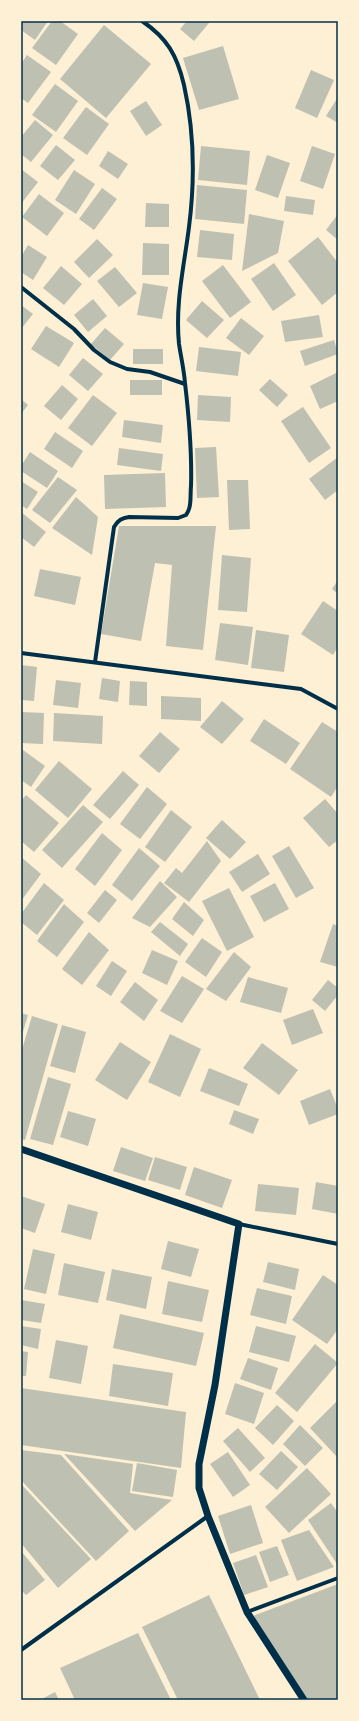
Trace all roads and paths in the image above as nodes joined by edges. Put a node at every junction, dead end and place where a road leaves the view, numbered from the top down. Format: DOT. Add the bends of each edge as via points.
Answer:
graph roads {
  1 [pos="142,21"];
  2 [pos="21,287"];
  3 [pos="185,384"];
  4 [pos="21,653"];
  5 [pos="95,662"];
  6 [pos="338,709"];
  7 [pos="21,1149"];
  8 [pos="240,1224"];
  9 [pos="338,1244"];
  10 [pos="208,1516"];
  11 [pos="338,1578"];
  12 [pos="247,1612"];
  13 [pos="21,1650"];
  14 [pos="304,1700"];
  1 -- 3 [label="street" via="166,42 176,58 184,85 190,127 191,203 179,291 179,343"];
  2 -- 3 [label="street" via="74,329 110,362"];
  3 -- 5 [label="street" via="192,459 190,508 186,515 178,518 129,517 117,522 114,527"];
  4 -- 5 [label="street"];
  5 -- 6 [label="street" via="301,689"];
  7 -- 8 [label="street"];
  8 -- 9 [label="street"];
  8 -- 10 [label="street" via="200,1464 199,1488"];
  10 -- 12 [label="street"];
  10 -- 13 [label="street"];
  11 -- 12 [label="street"];
  12 -- 14 [label="street"];
}
